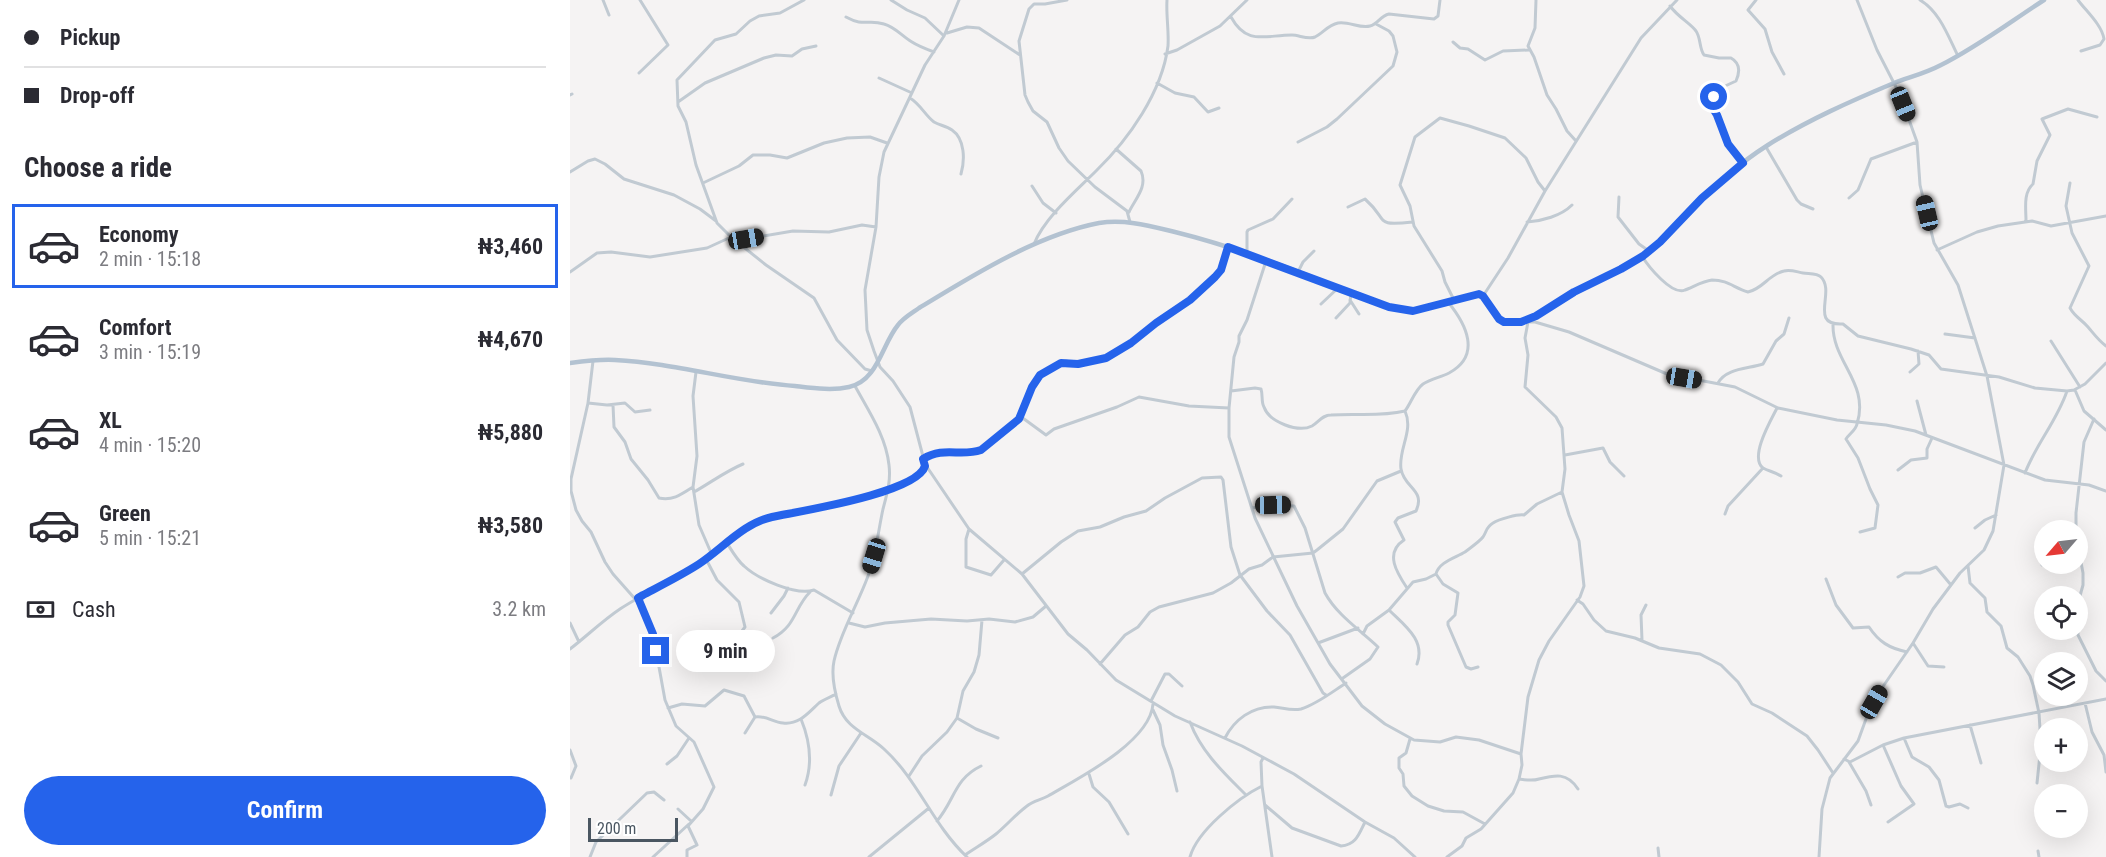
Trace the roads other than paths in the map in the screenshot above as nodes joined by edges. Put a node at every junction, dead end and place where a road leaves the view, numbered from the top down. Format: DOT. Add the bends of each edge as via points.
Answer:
graph roads {
  1 [pos="603,0"];
  2 [pos="640,0"];
  3 [pos="804,0"];
  4 [pos="891,0"];
  5 [pos="959,0"];
  6 [pos="1068,0"];
  7 [pos="1167,0"];
  8 [pos="1247,0"];
  9 [pos="1440,0"];
  10 [pos="1536,0"];
  11 [pos="1677,0"];
  12 [pos="1756,0"];
  13 [pos="1857,0"];
  14 [pos="1920,0"];
  15 [pos="2044,0"];
  16 [pos="2078,0"];
  17 [pos="1670,6"];
  18 [pos="609,15"];
  19 [pos="846,17"];
  20 [pos="1231,17"];
  21 [pos="1376,24"];
  22 [pos="945,34"];
  23 [pos="2105,35"];
  24 [pos="1454,42"];
  25 [pos="816,45"];
  26 [pos="1529,50"];
  27 [pos="2081,51"];
  28 [pos="934,52"];
  29 [pos="1165,54"];
  30 [pos="1020,55"];
  31 [pos="1958,56"];
  32 [pos="639,73"];
  33 [pos="1784,74"];
  34 [pos="879,78"];
  35 [pos="1157,83"];
  36 [pos="1894,83"];
  37 [pos="912,93"];
  38 [pos="910,98"];
  39 [pos="678,102"];
  40 [pos="1219,108"];
  41 [pos="2097,117"];
  42 [pos="1576,141"];
  43 [pos="1299,142"];
  44 [pos="1917,142"];
  45 [pos="887,143"];
  46 [pos="1766,147"];
  47 [pos="1116,149"];
  48 [pos="1743,163"];
  49 [pos="570,172"];
  50 [pos="961,174"];
  51 [pos="1087,180"];
  52 [pos="703,183"];
  53 [pos="2070,183"];
  54 [pos="1032,186"];
  55 [pos="1545,191"];
  56 [pos="1619,197"];
  57 [pos="1849,198"];
  58 [pos="1292,199"];
  59 [pos="1572,205"];
  60 [pos="1348,207"];
  61 [pos="1814,209"];
  62 [pos="1056,213"];
  63 [pos="1129,214"];
  64 [pos="2106,216"];
  65 [pos="2026,221"];
  66 [pos="1130,222"];
  67 [pos="1413,222"];
  68 [pos="1527,222"];
  69 [pos="717,223"];
  70 [pos="2071,223"];
  71 [pos="876,227"];
  72 [pos="731,237"];
  73 [pos="738,243"];
  74 [pos="1639,244"];
  75 [pos="1034,246"];
  76 [pos="1228,247"];
  77 [pos="1937,250"];
  78 [pos="1314,251"];
  79 [pos="1649,251"];
  80 [pos="1247,253"];
  81 [pos="1642,256"];
  82 [pos="1266,260"];
  83 [pos="570,272"];
  84 [pos="1298,272"];
  85 [pos="1338,288"];
  86 [pos="1350,292"];
  87 [pos="1483,296"];
  88 [pos="1350,300"];
  89 [pos="1454,300"];
  90 [pos="1447,302"];
  91 [pos="1321,304"];
  92 [pos="1359,314"];
  93 [pos="1336,318"];
  94 [pos="1790,318"];
  95 [pos="1521,322"];
  96 [pos="1528,322"];
  97 [pos="1833,324"];
  98 [pos="1945,334"];
  99 [pos="1976,338"];
  100 [pos="2051,341"];
  101 [pos="2106,346"];
  102 [pos="1918,351"];
  103 [pos="593,360"];
  104 [pos="878,362"];
  105 [pos="570,363"];
  106 [pos="2106,363"];
  107 [pos="872,371"];
  108 [pos="696,372"];
  109 [pos="1910,372"];
  110 [pos="1987,376"];
  111 [pos="1718,383"];
  112 [pos="855,386"];
  113 [pos="2080,387"];
  114 [pos="2074,390"];
  115 [pos="1232,391"];
  116 [pos="2067,391"];
  117 [pos="1917,401"];
  118 [pos="588,403"];
  119 [pos="613,405"];
  120 [pos="1229,408"];
  121 [pos="1778,408"];
  122 [pos="650,410"];
  123 [pos="1405,411"];
  124 [pos="1020,416"];
  125 [pos="2094,419"];
  126 [pos="1858,423"];
  127 [pos="2106,430"];
  128 [pos="1926,435"];
  129 [pos="1932,437"];
  130 [pos="1565,455"];
  131 [pos="923,459"];
  132 [pos="925,464"];
  133 [pos="742,465"];
  134 [pos="2004,465"];
  135 [pos="1763,468"];
  136 [pos="1898,470"];
  137 [pos="1401,471"];
  138 [pos="2025,473"];
  139 [pos="1624,476"];
  140 [pos="1781,476"];
  141 [pos="571,479"];
  142 [pos="2080,484"];
  143 [pos="693,486"];
  144 [pos="889,488"];
  145 [pos="2106,491"];
  146 [pos="694,492"];
  147 [pos="1562,492"];
  148 [pos="1252,508"];
  149 [pos="1725,514"];
  150 [pos="1996,515"];
  151 [pos="2076,520"];
  152 [pos="1975,528"];
  153 [pos="969,529"];
  154 [pos="1860,532"];
  155 [pos="727,543"];
  156 [pos="1313,553"];
  157 [pos="712,555"];
  158 [pos="1273,557"];
  159 [pos="706,559"];
  160 [pos="1004,560"];
  161 [pos="1968,566"];
  162 [pos="1022,574"];
  163 [pos="1240,574"];
  164 [pos="1436,574"];
  165 [pos="2082,574"];
  166 [pos="1899,577"];
  167 [pos="1826,579"];
  168 [pos="1951,585"];
  169 [pos="788,588"];
  170 [pos="1407,588"];
  171 [pos="808,592"];
  172 [pos="637,599"];
  173 [pos="1577,600"];
  174 [pos="1646,605"];
  175 [pos="1046,606"];
  176 [pos="1389,610"];
  177 [pos="771,613"];
  178 [pos="853,613"];
  179 [pos="982,620"];
  180 [pos="570,623"];
  181 [pos="849,623"];
  182 [pos="1358,628"];
  183 [pos="1363,634"];
  184 [pos="739,635"];
  185 [pos="773,638"];
  186 [pos="1642,640"];
  187 [pos="579,642"];
  188 [pos="1318,643"];
  189 [pos="1913,643"];
  190 [pos="570,649"];
  191 [pos="1907,652"];
  192 [pos="1100,664"];
  193 [pos="1417,664"];
  194 [pos="1478,667"];
  195 [pos="1944,667"];
  196 [pos="1342,678"];
  197 [pos="2106,681"];
  198 [pos="1346,683"];
  199 [pos="1182,686"];
  200 [pos="836,694"];
  201 [pos="1326,695"];
  202 [pos="2106,699"];
  203 [pos="1152,702"];
  204 [pos="2088,702"];
  205 [pos="2071,706"];
  206 [pos="2086,706"];
  207 [pos="668,708"];
  208 [pos="1153,710"];
  209 [pos="2039,713"];
  210 [pos="755,717"];
  211 [pos="957,718"];
  212 [pos="801,719"];
  213 [pos="1190,723"];
  214 [pos="1970,725"];
  215 [pos="745,733"];
  216 [pos="861,733"];
  217 [pos="690,737"];
  218 [pos="998,738"];
  219 [pos="1225,738"];
  220 [pos="1904,738"];
  221 [pos="1410,739"];
  222 [pos="1883,745"];
  223 [pos="570,750"];
  224 [pos="1521,754"];
  225 [pos="1263,758"];
  226 [pos="1844,759"];
  227 [pos="1849,762"];
  228 [pos="1981,763"];
  229 [pos="667,764"];
  230 [pos="981,766"];
  231 [pos="2106,772"];
  232 [pos="1089,773"];
  233 [pos="1833,773"];
  234 [pos="909,776"];
  235 [pos="571,778"];
  236 [pos="1519,779"];
  237 [pos="2037,783"];
  238 [pos="805,785"];
  239 [pos="1262,786"];
  240 [pos="1578,789"];
  241 [pos="1176,791"];
  242 [pos="831,795"];
  243 [pos="1246,795"];
  244 [pos="664,800"];
  245 [pos="1265,805"];
  246 [pos="1871,805"];
  247 [pos="929,808"];
  248 [pos="1968,808"];
  249 [pos="678,809"];
  250 [pos="937,821"];
  251 [pos="1365,822"];
  252 [pos="1888,822"];
  253 [pos="690,823"];
  254 [pos="1485,824"];
  255 [pos="1128,834"];
  256 [pos="1658,848"];
  257 [pos="2038,851"];
  258 [pos="966,856"];
  259 [pos="590,857"];
  260 [pos="653,857"];
  261 [pos="687,857"];
  262 [pos="869,857"];
  263 [pos="1190,857"];
  264 [pos="1272,857"];
  265 [pos="1415,857"];
  266 [pos="1447,857"];
  267 [pos="1659,857"];
  268 [pos="1820,857"];
  269 [pos="2039,857"];
  1 -- 18 [label="street"];
  2 -- 32 [label="street" via="668,45"];
  3 -- 39 [label="street" via="780,13 759,16 736,34 711,42 677,80"];
  4 -- 22 [label="street"];
  5 -- 22 [label="street"];
  6 -- 30 [label="street" via="1032,4 1021,32"];
  7 -- 29 [label="street"];
  8 -- 20 [label="street"];
  9 -- 21 [label="street" via="1436,18 1389,14"];
  10 -- 26 [label="street"];
  11 -- 17 [label="street"];
  12 -- 33 [label="street" via="1748,10 1765,29"];
  13 -- 36 [label="street"];
  14 -- 31 [label="street" via="1933,10"];
  15 -- 31 [label="main road"];
  16 -- 23 [label="street"];
  17 -- 42 [label="street" via="1641,38"];
  17 -- 48 [label="street" via="1697,32 1704,55 1736,62 1736,81 1723,87 1711,105 1728,144"];
  19 -- 28 [label="street" via="860,23 884,24"];
  20 -- 21 [label="street" via="1246,34 1257,38 1313,37 1341,22 1368,27"];
  20 -- 29 [label="street"];
  21 -- 43 [label="street" via="1393,36 1397,52 1392,66 1337,119"];
  22 -- 28 [label="street"];
  22 -- 30 [label="street" via="967,27 979,28"];
  23 -- 27 [label="street" via="2102,43"];
  24 -- 26 [label="street" via="1485,60 1503,51"];
  25 -- 39 [label="street" via="792,56 764,58 705,83"];
  26 -- 42 [label="street" via="1546,95"];
  28 -- 37 [label="street"];
  29 -- 35 [label="street"];
  30 -- 51 [label="street" via="1028,102 1047,122 1063,155"];
  31 -- 36 [label="main road"];
  34 -- 37 [label="street"];
  35 -- 40 [label="street" via="1175,93 1192,96 1208,112"];
  35 -- 47 [label="street"];
  36 -- 44 [label="street"];
  36 -- 46 [label="main road" via="1816,118"];
  37 -- 38 [label="street"];
  38 -- 45 [label="street"];
  38 -- 50 [label="street" via="934,122 951,129 960,139"];
  39 -- 52 [label="street"];
  41 -- 65 [label="street" via="2068,109 2042,119 2050,135 2026,194"];
  42 -- 55 [label="street"];
  44 -- 57 [label="street" via="1871,159 1858,190"];
  44 -- 77 [label="street" via="1920,185"];
  45 -- 52 [label="street" via="870,137 847,138 787,158 753,155"];
  45 -- 71 [label="street" via="879,177"];
  46 -- 48 [label="main road"];
  46 -- 61 [label="street" via="1799,203"];
  47 -- 51 [label="street"];
  47 -- 63 [label="street" via="1143,176 1143,187"];
  48 -- 79 [label="main road"];
  49 -- 69 [label="street" via="595,159 630,182 664,191 693,205"];
  51 -- 62 [label="street"];
  51 -- 63 [label="street"];
  52 -- 69 [label="street"];
  53 -- 70 [label="street" via="2066,206"];
  54 -- 62 [label="street" via="1043,203"];
  55 -- 67 [label="street" via="1526,158 1505,138 1440,118 1415,137 1400,180"];
  55 -- 68 [label="street"];
  56 -- 74 [label="street" via="1618,218"];
  58 -- 80 [label="street" via="1273,219 1246,232"];
  59 -- 68 [label="street" via="1561,214"];
  60 -- 67 [label="street" via="1365,199 1384,223"];
  62 -- 75 [label="street"];
  63 -- 66 [label="street"];
  64 -- 70 [label="street"];
  65 -- 70 [label="street" via="2051,226"];
  65 -- 77 [label="street" via="1987,229"];
  66 -- 75 [label="main road" via="1081,228"];
  66 -- 76 [label="main road"];
  67 -- 89 [label="street" via="1443,271"];
  68 -- 87 [label="street"];
  69 -- 72 [label="street"];
  70 -- 101 [label="street" via="2089,269 2070,308"];
  71 -- 73 [label="street" via="793,231"];
  71 -- 104 [label="street" via="865,310"];
  72 -- 73 [label="street"];
  72 -- 83 [label="street" via="707,248 650,257 597,253"];
  73 -- 107 [label="street" via="814,297 837,340 865,369"];
  74 -- 79 [label="street"];
  74 -- 81 [label="street"];
  75 -- 104 [label="main road" via="907,316 891,334"];
  76 -- 80 [label="main road"];
  76 -- 124 [label="street" via="1215,277 1131,343 1106,358 1061,363 1040,375"];
  77 -- 99 [label="street" via="1958,285"];
  78 -- 84 [label="street"];
  79 -- 81 [label="main road"];
  80 -- 82 [label="main road"];
  81 -- 95 [label="main road"];
  81 -- 97 [label="street" via="1662,280 1678,291 1715,280 1748,292 1759,289 1783,271 1816,274 1826,285 1824,308"];
  82 -- 84 [label="main road"];
  82 -- 115 [label="street" via="1239,336"];
  84 -- 85 [label="main road"];
  85 -- 86 [label="main road"];
  85 -- 91 [label="street"];
  86 -- 88 [label="street"];
  86 -- 90 [label="main road" via="1405,310"];
  87 -- 89 [label="main road" via="1474,294"];
  87 -- 95 [label="main road" via="1499,319"];
  88 -- 92 [label="street"];
  88 -- 93 [label="street"];
  89 -- 90 [label="main road"];
  90 -- 123 [label="street" via="1464,326 1467,353 1449,372 1421,386"];
  94 -- 111 [label="street" via="1763,364 1740,369"];
  95 -- 96 [label="street"];
  96 -- 111 [label="street" via="1569,332 1667,374"];
  96 -- 130 [label="street" via="1525,387 1559,422"];
  97 -- 102 [label="street" via="1843,324 1858,336"];
  97 -- 126 [label="street" via="1836,348 1858,391"];
  98 -- 99 [label="street"];
  99 -- 110 [label="street"];
  100 -- 113 [label="street"];
  102 -- 109 [label="street" via="1918,364"];
  102 -- 110 [label="street" via="1932,357 1941,369"];
  103 -- 105 [label="main road"];
  103 -- 108 [label="main road" via="638,362"];
  103 -- 118 [label="street"];
  104 -- 107 [label="main road"];
  104 -- 131 [label="street" via="910,407"];
  106 -- 113 [label="street"];
  107 -- 112 [label="main road"];
  108 -- 112 [label="main road" via="774,385"];
  108 -- 143 [label="street" via="693,396 697,456"];
  110 -- 116 [label="street"];
  110 -- 134 [label="street"];
  111 -- 121 [label="street"];
  112 -- 144 [label="street" via="886,449"];
  113 -- 114 [label="street"];
  114 -- 116 [label="street"];
  114 -- 125 [label="street" via="2080,406"];
  115 -- 120 [label="street"];
  115 -- 123 [label="street" via="1261,389 1267,414 1279,422 1303,428 1326,415 1382,416"];
  116 -- 138 [label="street"];
  117 -- 128 [label="street"];
  118 -- 119 [label="street"];
  118 -- 141 [label="street"];
  119 -- 122 [label="street" via="626,403 635,412"];
  119 -- 143 [label="street" via="614,427 659,498 670,499"];
  120 -- 124 [label="street" via="1138,397 1046,435"];
  120 -- 148 [label="street" via="1231,446"];
  121 -- 126 [label="street"];
  121 -- 135 [label="street" via="1758,449"];
  123 -- 137 [label="street" via="1408,421"];
  124 -- 131 [label="street" via="981,450 936,452"];
  125 -- 127 [label="street"];
  125 -- 142 [label="street" via="2084,442"];
  126 -- 128 [label="street"];
  126 -- 154 [label="street" via="1846,439 1879,507 1875,528"];
  128 -- 129 [label="street"];
  129 -- 134 [label="street"];
  129 -- 136 [label="street" via="1927,458 1911,460"];
  130 -- 139 [label="street" via="1603,448"];
  130 -- 147 [label="street"];
  131 -- 132 [label="street"];
  132 -- 144 [label="street" via="916,477"];
  132 -- 153 [label="street"];
  133 -- 146 [label="street"];
  134 -- 138 [label="street"];
  134 -- 150 [label="street"];
  135 -- 140 [label="street"];
  135 -- 149 [label="street"];
  137 -- 156 [label="street" via="1377,481 1338,535"];
  137 -- 170 [label="street" via="1419,501 1416,511 1395,522 1404,540 1396,545 1394,558"];
  138 -- 142 [label="street"];
  141 -- 172 [label="street" via="571,491 582,521 609,568"];
  142 -- 145 [label="street"];
  142 -- 151 [label="street"];
  143 -- 146 [label="street"];
  144 -- 155 [label="street" via="875,495 762,520"];
  144 -- 178 [label="street" via="874,556"];
  146 -- 157 [label="street" via="702,536"];
  147 -- 164 [label="street" via="1536,504 1524,515 1491,524 1483,537 1437,569"];
  147 -- 173 [label="street" via="1580,541 1584,585"];
  148 -- 156 [label="street" via="1293,505"];
  148 -- 158 [label="street"];
  150 -- 152 [label="street"];
  150 -- 161 [label="street" via="1990,541"];
  153 -- 160 [label="street"];
  153 -- 160 [label="street" via="965,548 968,568 991,575"];
  155 -- 157 [label="street"];
  155 -- 169 [label="street" via="744,567"];
  156 -- 158 [label="street"];
  156 -- 182 [label="street" via="1329,600"];
  157 -- 159 [label="street"];
  158 -- 163 [label="street"];
  158 -- 188 [label="street"];
  159 -- 172 [label="street"];
  159 -- 184 [label="street" via="717,580 740,604 745,627"];
  160 -- 162 [label="street"];
  161 -- 168 [label="street"];
  161 -- 209 [label="street" via="1970,583 1982,594 1988,612 2001,626 2007,648 2030,676"];
  162 -- 163 [label="street" via="1078,531 1146,511 1196,481 1216,477 1223,480 1231,548"];
  162 -- 175 [label="street"];
  163 -- 192 [label="street" via="1213,592 1150,612"];
  163 -- 201 [label="street" via="1267,611 1286,629"];
  164 -- 170 [label="street"];
  164 -- 194 [label="street" via="1458,593 1455,615 1448,625 1466,667"];
  165 -- 197 [label="street" via="2079,635 2096,672"];
  166 -- 168 [label="street" via="1936,567"];
  167 -- 191 [label="street" via="1836,605 1854,628 1869,627 1887,646"];
  168 -- 189 [label="street"];
  169 -- 171 [label="street"];
  169 -- 177 [label="street"];
  170 -- 176 [label="street"];
  171 -- 178 [label="street" via="816,590"];
  171 -- 185 [label="street" via="788,628"];
  172 -- 187 [label="street"];
  172 -- 207 [label="street" via="653,634"];
  173 -- 186 [label="street" via="1603,630"];
  173 -- 224 [label="street" via="1539,660 1528,697"];
  174 -- 186 [label="street" via="1641,615"];
  175 -- 179 [label="street" via="1021,621"];
  175 -- 192 [label="street"];
  176 -- 183 [label="street" via="1367,626"];
  176 -- 193 [label="street" via="1417,641"];
  178 -- 181 [label="street"];
  179 -- 181 [label="street" via="916,620 865,627"];
  179 -- 211 [label="street" via="979,655 963,691"];
  180 -- 187 [label="street"];
  181 -- 200 [label="street" via="833,662"];
  182 -- 183 [label="street"];
  182 -- 188 [label="street"];
  183 -- 196 [label="street" via="1378,647 1370,659"];
  186 -- 233 [label="street" via="1659,648 1700,654 1721,665 1752,704 1807,736"];
  187 -- 190 [label="street"];
  188 -- 196 [label="street"];
  189 -- 191 [label="street"];
  189 -- 195 [label="street" via="1928,666"];
  191 -- 226 [label="street" via="1870,708 1858,741"];
  192 -- 203 [label="street" via="1116,680"];
  196 -- 198 [label="street"];
  198 -- 201 [label="street"];
  198 -- 221 [label="street" via="1365,710"];
  199 -- 203 [label="street" via="1165,674"];
  200 -- 212 [label="street"];
  200 -- 216 [label="street" via="845,719"];
  201 -- 219 [label="street" via="1294,710 1267,707 1254,711 1238,720"];
  202 -- 204 [label="street"];
  203 -- 208 [label="street"];
  203 -- 213 [label="street"];
  205 -- 209 [label="street"];
  206 -- 231 [label="street" via="2092,732 2104,755"];
  207 -- 210 [label="street" via="682,704 705,706 724,690 744,696"];
  207 -- 217 [label="street" via="676,726"];
  208 -- 232 [label="street" via="1135,738"];
  208 -- 241 [label="street"];
  209 -- 214 [label="street"];
  209 -- 237 [label="street"];
  210 -- 212 [label="street" via="785,724"];
  210 -- 215 [label="street"];
  211 -- 218 [label="street"];
  211 -- 234 [label="street"];
  212 -- 238 [label="street" via="811,762"];
  213 -- 219 [label="street"];
  213 -- 243 [label="street" via="1219,768"];
  214 -- 220 [label="street"];
  214 -- 228 [label="street"];
  216 -- 234 [label="street" via="883,747"];
  216 -- 242 [label="street" via="839,766"];
  217 -- 229 [label="street"];
  217 -- 253 [label="street" via="714,789"];
  219 -- 225 [label="street"];
  220 -- 222 [label="street"];
  220 -- 248 [label="street" via="1912,757 1929,767 1939,780 1946,806 1960,804"];
  221 -- 224 [label="street" via="1479,740"];
  221 -- 254 [label="street" via="1406,753 1399,758 1409,793 1428,806 1462,812"];
  222 -- 227 [label="street"];
  222 -- 252 [label="street" via="1901,786 1914,804"];
  223 -- 235 [label="street" via="576,766"];
  224 -- 236 [label="street"];
  225 -- 239 [label="street"];
  225 -- 251 [label="street"];
  226 -- 227 [label="street"];
  226 -- 233 [label="street"];
  227 -- 246 [label="street"];
  230 -- 250 [label="street" via="962,779"];
  232 -- 255 [label="street" via="1093,787 1109,802"];
  232 -- 258 [label="street" via="1030,804"];
  233 -- 268 [label="street" via="1822,809"];
  234 -- 247 [label="street"];
  236 -- 240 [label="street" via="1565,777"];
  236 -- 254 [label="street" via="1513,793"];
  239 -- 243 [label="street"];
  239 -- 245 [label="street"];
  243 -- 263 [label="street" via="1206,828"];
  244 -- 259 [label="street" via="654,792 647,793 597,842"];
  245 -- 251 [label="street" via="1292,828 1341,846 1354,842"];
  245 -- 264 [label="street"];
  247 -- 250 [label="street"];
  247 -- 262 [label="street"];
  249 -- 253 [label="street"];
  250 -- 258 [label="street"];
  251 -- 265 [label="street" via="1394,838"];
  253 -- 260 [label="street"];
  253 -- 261 [label="street" via="688,830 696,845 687,850"];
  254 -- 266 [label="street"];
  256 -- 267 [label="street"];
  257 -- 269 [label="street"];
}
